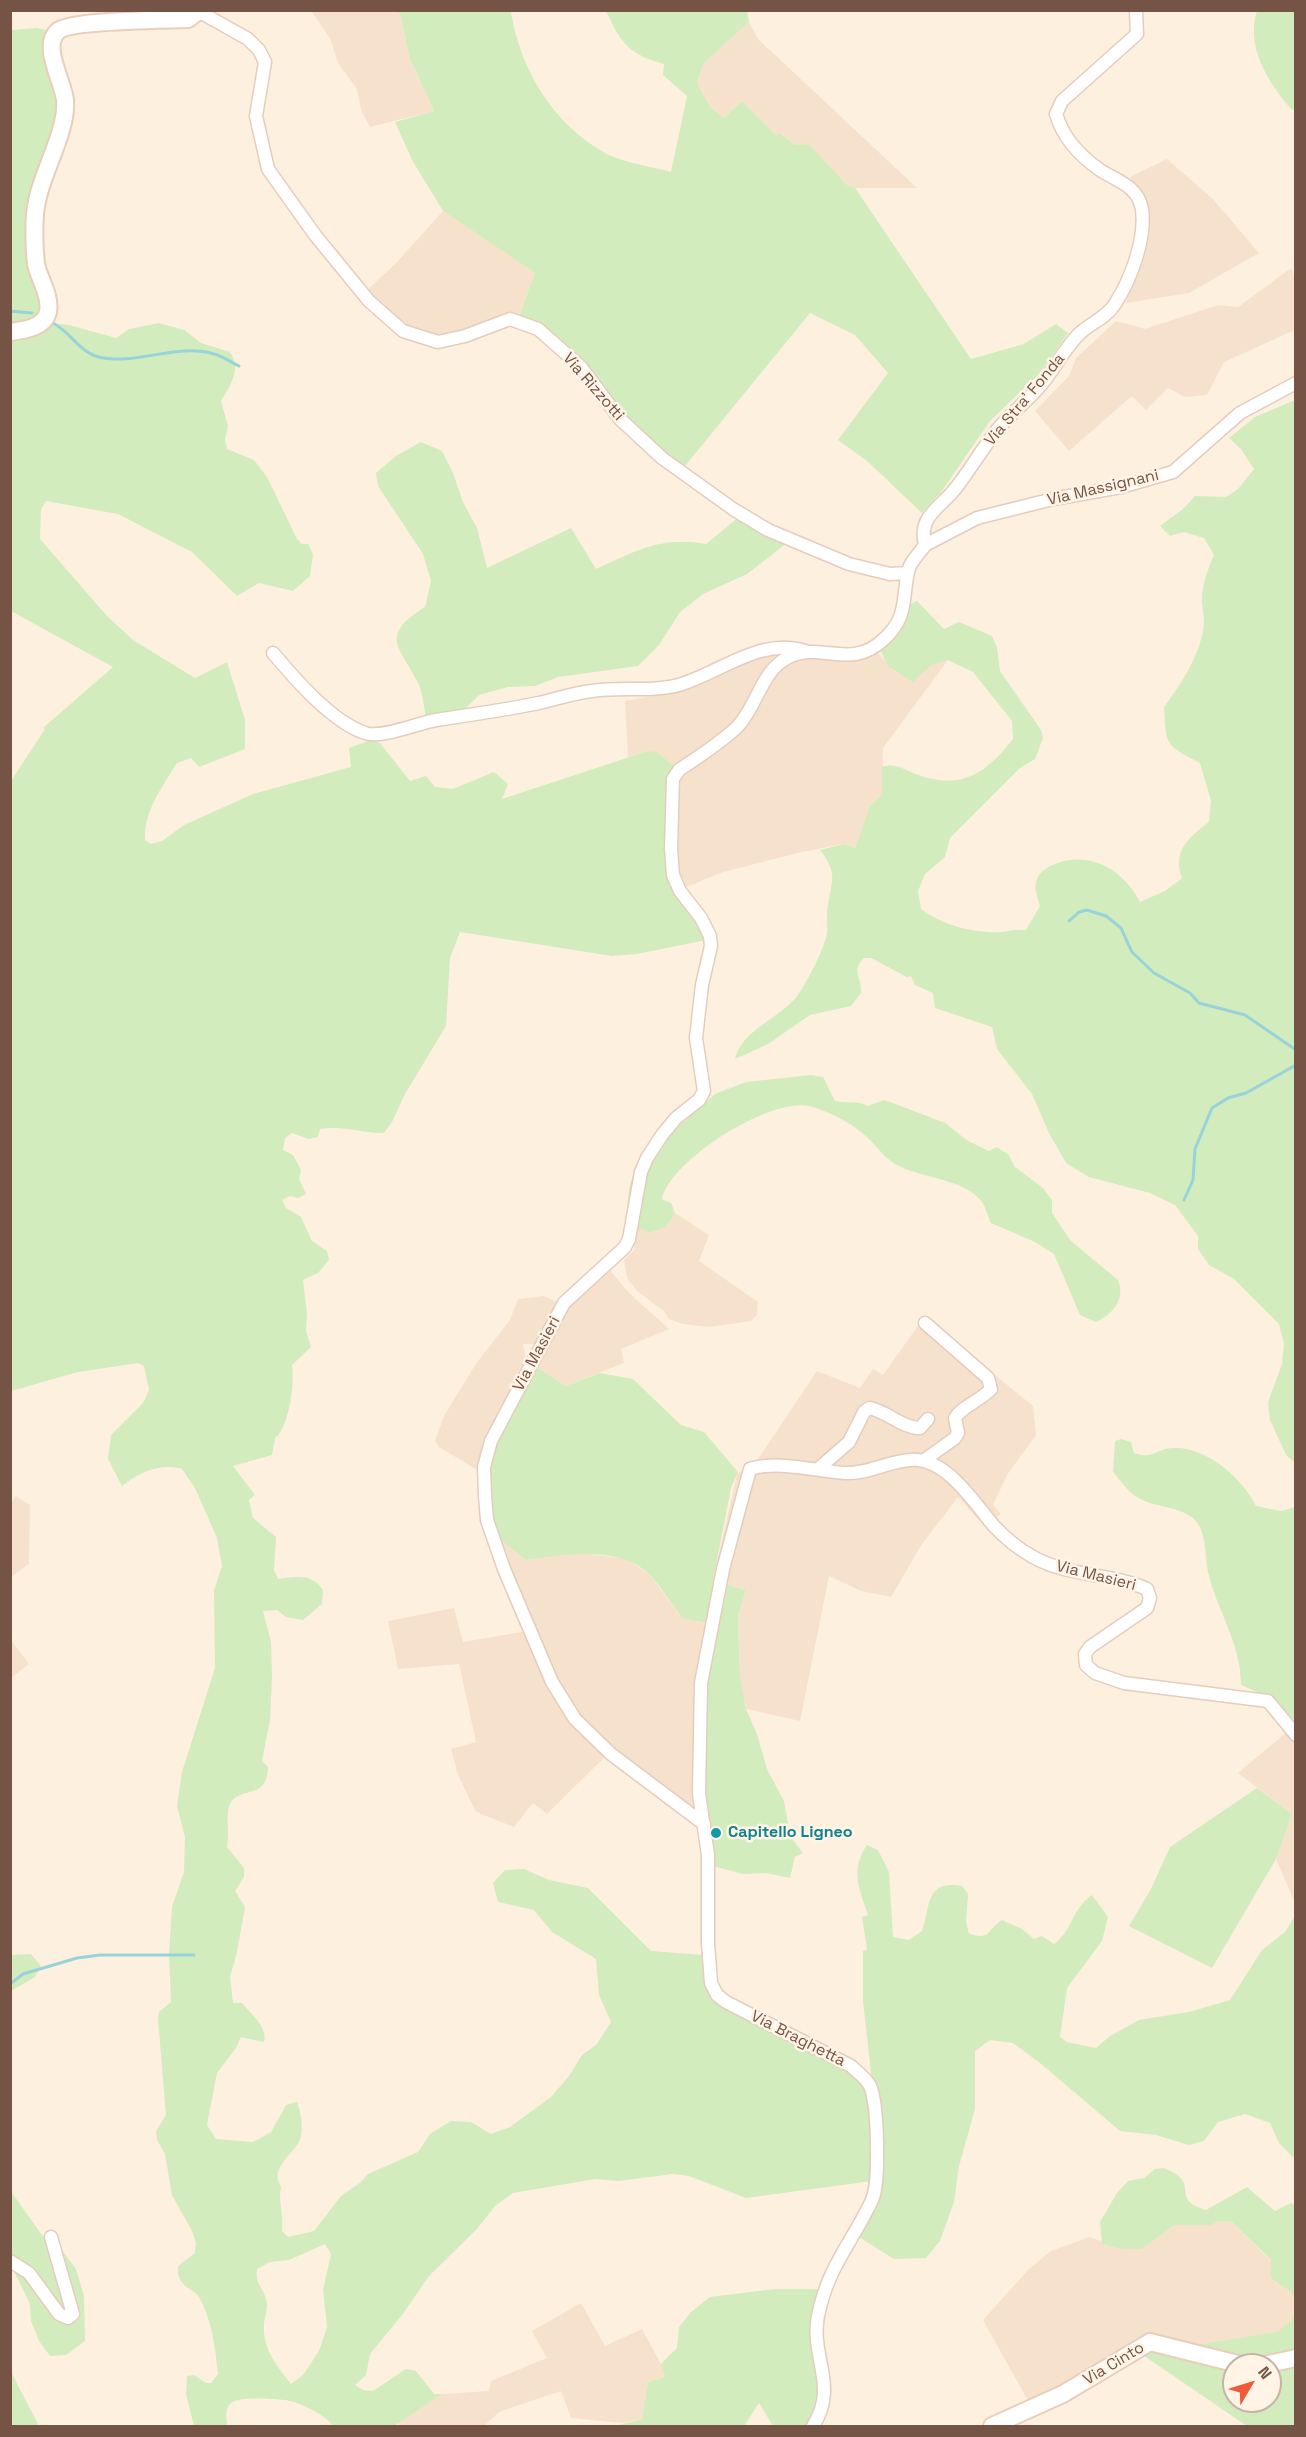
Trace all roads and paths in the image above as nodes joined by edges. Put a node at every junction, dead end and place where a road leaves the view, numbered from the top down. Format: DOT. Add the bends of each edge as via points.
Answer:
graph roads {
  1 [pos="1136,10"];
  2 [pos="200,11"];
  3 [pos="10,332"];
  4 [pos="1296,383"];
  5 [pos="925,545"];
  6 [pos="907,573"];
  7 [pos="805,651"];
  8 [pos="273,653"];
  9 [pos="925,1323"];
  10 [pos="928,1419"];
  11 [pos="923,1461"];
  12 [pos="818,1469"];
  13 [pos="1296,1735"];
  14 [pos="704,1824"];
  15 [pos="51,2237"];
  16 [pos="10,2261"];
  17 [pos="1222,2360"];
  18 [pos="813,2427"];
  19 [pos="992,2427"];
  1 -- 5 [label="street, Via Stra' Fonda" via="1137,34 1062,101 1056,114 1062,133 1100,169 1128,185 1142,209 1140,240 1123,290 1100,321 1080,333 931,514 923,527"];
  2 -- 3 [label="street" via="188,19 92,24 57,32 52,51 65,114 38,202 34,234 36,265 48,300 48,314 40,324"];
  2 -- 6 [label="street, Via Rizzotti" via="248,39 259,50 265,62 256,116 268,169 369,301 403,331 438,342 510,319 538,329 581,368 620,419 662,458 733,509 768,530 849,564 890,574"];
  4 -- 5 [label="street, Via Massignani" via="1240,413 1173,472 977,518"];
  5 -- 6 [label="street, Via Stra' Fonda"];
  6 -- 7 [label="street" via="905,608 886,638 874,648 834,656"];
  7 -- 8 [label="street" via="774,646 710,674 660,690 592,691 417,723 377,735 345,723 305,689"];
  7 -- 14 [label="street, Via Masieri" via="774,666 740,724 679,770 674,779 672,875 701,918 711,946 696,1038 704,1091 656,1143 641,1172 629,1239 616,1257 564,1303 495,1435 484,1467 487,1521 552,1682 575,1719 611,1754"];
  9 -- 11 [label="street" via="988,1378 992,1389 981,1400 959,1411 954,1418 958,1433 955,1438"];
  10 -- 12 [label="street" via="920,1428 913,1428 869,1408 849,1442"];
  11 -- 12 [label="street" via="911,1460 865,1473"];
  11 -- 13 [label="street, Via Masieri" via="957,1481 994,1526 1035,1558 1075,1573 1131,1582 1147,1589 1147,1608 1085,1654 1086,1665 1095,1673 1124,1683 1268,1701"];
  12 -- 14 [label="street" via="760,1466 750,1469 745,1480 701,1683 699,1794"];
  14 -- 18 [label="street, Via Braghetta" via="711,1983 717,1995 851,2066 870,2087 877,2146 876,2183 873,2198 837,2258 821,2302 816,2335 826,2383 821,2414"];
  15 -- 16 [label="street" via="73,2313 68,2318 59,2314 29,2273"];
  17 -- 19 [label="street, Via Cinto" via="1150,2342 1063,2394"];
}
